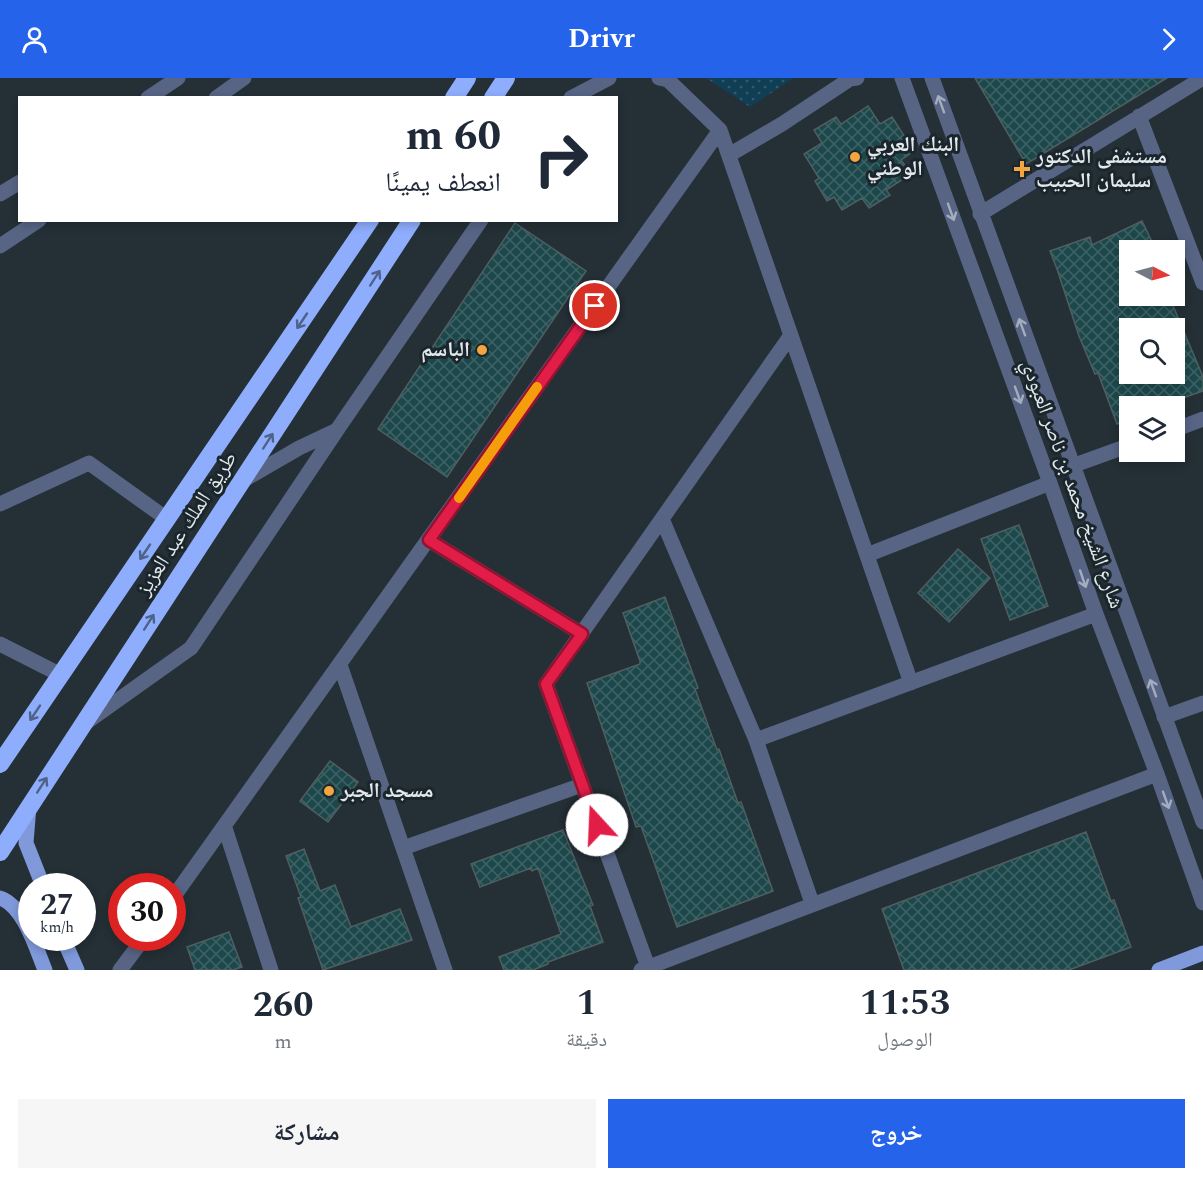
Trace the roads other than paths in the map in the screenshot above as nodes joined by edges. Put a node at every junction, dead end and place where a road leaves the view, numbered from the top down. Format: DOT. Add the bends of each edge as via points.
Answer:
graph roads {
  1 [pos="178,78"];
  2 [pos="243,78"];
  3 [pos="467,78"];
  4 [pos="506,78"];
  5 [pos="609,78"];
  6 [pos="659,78"];
  7 [pos="857,78"];
  8 [pos="932,78"];
  9 [pos="1203,78"];
  10 [pos="902,81"];
  11 [pos="151,96"];
  12 [pos="219,96"];
  13 [pos="455,96"];
  14 [pos="494,96"];
  15 [pos="575,96"];
  16 [pos="1138,116"];
  17 [pos="720,130"];
  18 [pos="729,156"];
  19 [pos="18,183"];
  20 [pos="0,194"];
  21 [pos="980,214"];
  22 [pos="36,222"];
  23 [pos="369,222"];
  24 [pos="411,222"];
  25 [pos="480,222"];
  26 [pos="0,246"];
  27 [pos="1202,277"];
  28 [pos="791,335"];
  29 [pos="1203,419"];
  30 [pos="1185,426"];
  31 [pos="338,430"];
  32 [pos="1119,450"];
  33 [pos="1072,466"];
  34 [pos="242,481"];
  35 [pos="1050,483"];
  36 [pos="0,504"];
  37 [pos="167,519"];
  38 [pos="662,519"];
  39 [pos="429,540"];
  40 [pos="867,555"];
  41 [pos="1096,615"];
  42 [pos="582,634"];
  43 [pos="0,644"];
  44 [pos="340,665"];
  45 [pos="61,675"];
  46 [pos="912,683"];
  47 [pos="1203,703"];
  48 [pos="1164,717"];
  49 [pos="82,726"];
  50 [pos="756,740"];
  51 [pos="0,764"];
  52 [pos="1157,774"];
  53 [pos="582,785"];
  54 [pos="29,806"];
  55 [pos="1203,822"];
  56 [pos="225,828"];
  57 [pos="403,848"];
  58 [pos="0,852"];
  59 [pos="38,873"];
  60 [pos="186,880"];
  61 [pos="0,898"];
  62 [pos="812,903"];
  63 [pos="1203,903"];
  64 [pos="69,951"];
  65 [pos="134,951"];
  66 [pos="1203,953"];
  67 [pos="644,968"];
  68 [pos="45,970"];
  69 [pos="77,970"];
  70 [pos="120,970"];
  71 [pos="272,970"];
  72 [pos="445,970"];
  73 [pos="1159,970"];
  1 -- 11 [label="street"];
  2 -- 12 [label="street"];
  3 -- 13 [label="highway"];
  4 -- 14 [label="highway"];
  5 -- 15 [label="street"];
  6 -- 17 [label="street" via="668,80"];
  7 -- 18 [label="street"];
  21 -- 8 [label="street, شارع الشيخ محمد بن ناصر العبودي, one-way"];
  9 -- 16 [label="street"];
  10 -- 35 [label="street, شارع الشيخ محمد بن ناصر العبودي, one-way"];
  16 -- 21 [label="street"];
  16 -- 27 [label="street"];
  17 -- 18 [label="street"];
  17 -- 39 [label="street"];
  18 -- 28 [label="street"];
  19 -- 20 [label="street"];
  33 -- 21 [label="street, شارع الشيخ محمد بن ناصر العبودي, one-way"];
  22 -- 26 [label="street"];
  23 -- 37 [label="highway, طريق الملك عبد العزيز, one-way"];
  34 -- 24 [label="highway, طريق الملك عبد العزيز, one-way"];
  25 -- 31 [label="street"];
  28 -- 38 [label="street"];
  28 -- 40 [label="street"];
  29 -- 30 [label="street"];
  31 -- 34 [label="street"];
  31 -- 49 [label="street" via="191,648"];
  32 -- 33 [label="street"];
  48 -- 33 [label="street, شارع الشيخ محمد بن ناصر العبودي, one-way"];
  49 -- 34 [label="highway, طريق الملك عبد العزيز, one-way"];
  35 -- 40 [label="street"];
  35 -- 41 [label="street, شارع الشيخ محمد بن ناصر العبودي, one-way"];
  36 -- 37 [label="street" via="89,463"];
  37 -- 45 [label="highway, طريق الملك عبد العزيز, one-way"];
  38 -- 42 [label="street"];
  38 -- 50 [label="street"];
  39 -- 42 [label="street"];
  39 -- 44 [label="street"];
  40 -- 46 [label="street"];
  41 -- 46 [label="street"];
  41 -- 52 [label="street, شارع الشيخ محمد بن ناصر العبودي"];
  42 -- 53 [label="street" via="546,684"];
  43 -- 45 [label="street"];
  44 -- 56 [label="street"];
  44 -- 57 [label="street"];
  45 -- 51 [label="highway, طريق الملك عبد العزيز, one-way"];
  46 -- 50 [label="street"];
  47 -- 48 [label="street"];
  48 -- 55 [label="street, شارع الشيخ محمد بن ناصر العبودي"];
  54 -- 49 [label="highway, طريق الملك عبد العزيز, one-way"];
  50 -- 62 [label="street"];
  52 -- 62 [label="street"];
  52 -- 63 [label="street, شارع الشيخ محمد بن ناصر العبودي, one-way"];
  53 -- 57 [label="street"];
  53 -- 67 [label="street"];
  54 -- 58 [label="highway, طريق الملك عبد العزيز"];
  54 -- 59 [label="main road" via="26,843"];
  56 -- 60 [label="street"];
  56 -- 71 [label="street"];
  57 -- 72 [label="street"];
  61 -- 68 [label="main road" via="9,901 27,926"];
  62 -- 67 [label="street"];
  64 -- 69 [label="main road"];
  65 -- 70 [label="street"];
  66 -- 73 [label="main road"];
}
